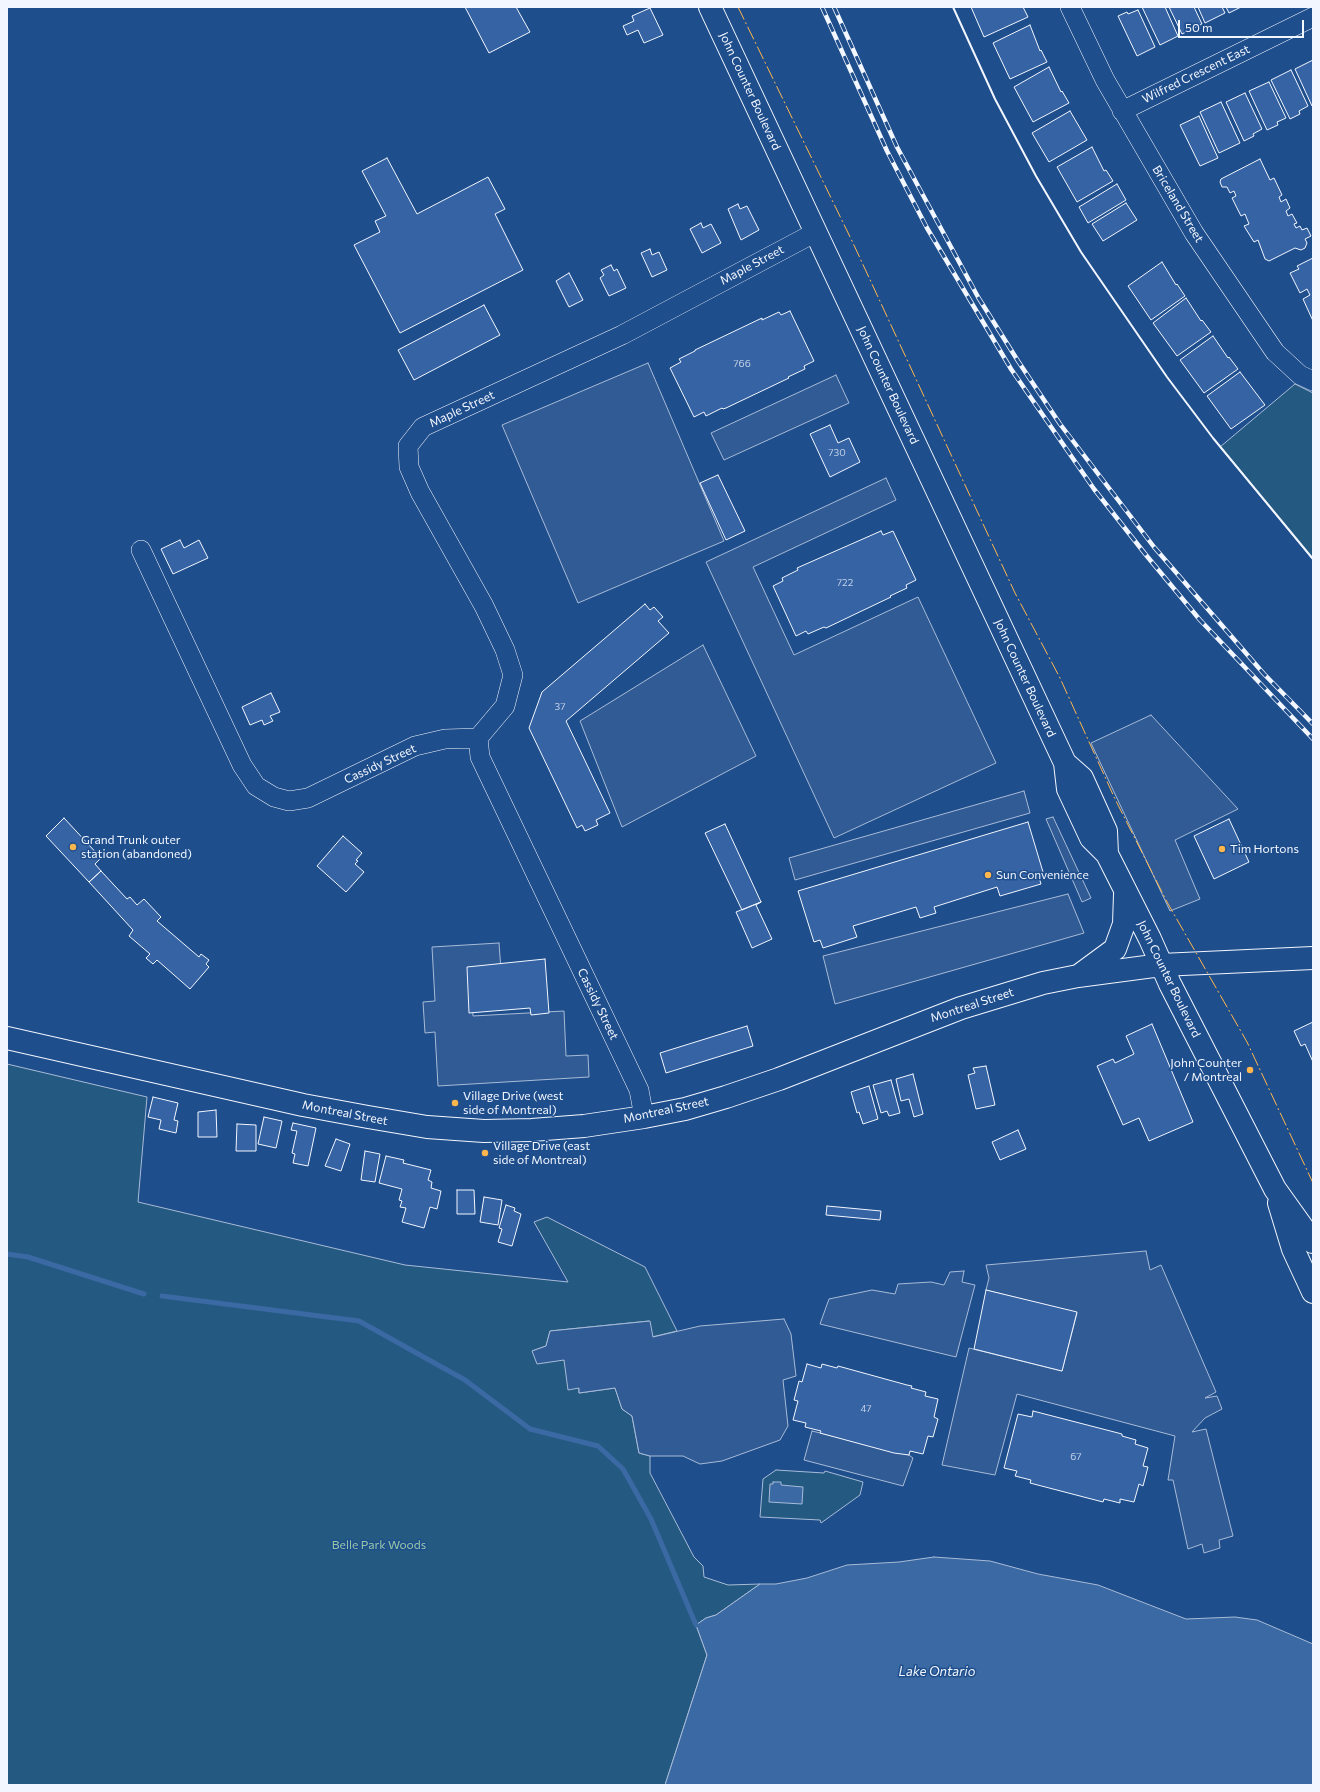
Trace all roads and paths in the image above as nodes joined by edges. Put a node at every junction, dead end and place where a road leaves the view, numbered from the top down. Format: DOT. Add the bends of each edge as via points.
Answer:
graph roads {
  1 [pos="710,7"];
  2 [pos="1070,7"];
  3 [pos="1313,17"];
  4 [pos="1122,111"];
  5 [pos="816,232"];
  6 [pos="1313,381"];
  7 [pos="141,550"];
  8 [pos="478,738"];
  9 [pos="1125,891"];
  10 [pos="1313,958"];
  11 [pos="1161,965"];
  12 [pos="1078,976"];
  13 [pos="7,1038"];
  14 [pos="644,1117"];
  15 [pos="1275,1188"];
  16 [pos="1313,1242"];
  17 [pos="1313,1292"];
  1 -- 5 [label="main road, John Counter Boulevard"];
  2 -- 4 [label="street, Briceland Street"];
  3 -- 4 [label="street, Wilfred Crescent East"];
  4 -- 6 [label="street, Briceland Street" via="1194,233 1275,352 1300,375"];
  5 -- 8 [label="street, Maple Street" via="622,335 423,427 408,446 409,466 420,492 484,606 514,675 505,706"];
  5 -- 9 [label="main road, John Counter Boulevard" via="1065,762 1082,778 1106,831 1107,854"];
  7 -- 8 [label="street, Cassidy Street" via="242,765 256,786 274,797 289,801 308,798 415,746 445,739"];
  8 -- 14 [label="street, Cassidy Street" via="480,757 639,1090"];
  9 -- 11 [label="main road, John Counter Boulevard"];
  9 -- 12 [label="main road" via="1124,924 1115,950"];
  10 -- 11 [label="main road, Montreal Street"];
  11 -- 12 [label="main road, Montreal Street"];
  11 -- 15 [label="main road, John Counter Boulevard"];
  12 -- 14 [label="main road, Montreal Street" via="1043,983 961,1008 726,1097"];
  13 -- 14 [label="main road, Montreal Street" via="303,1105 426,1127 532,1130 584,1126"];
  15 -- 16 [label="main road, John Counter Boulevard"];
  15 -- 17 [label="main road, John Counter Boulevard" via="1293,1249"];
}
